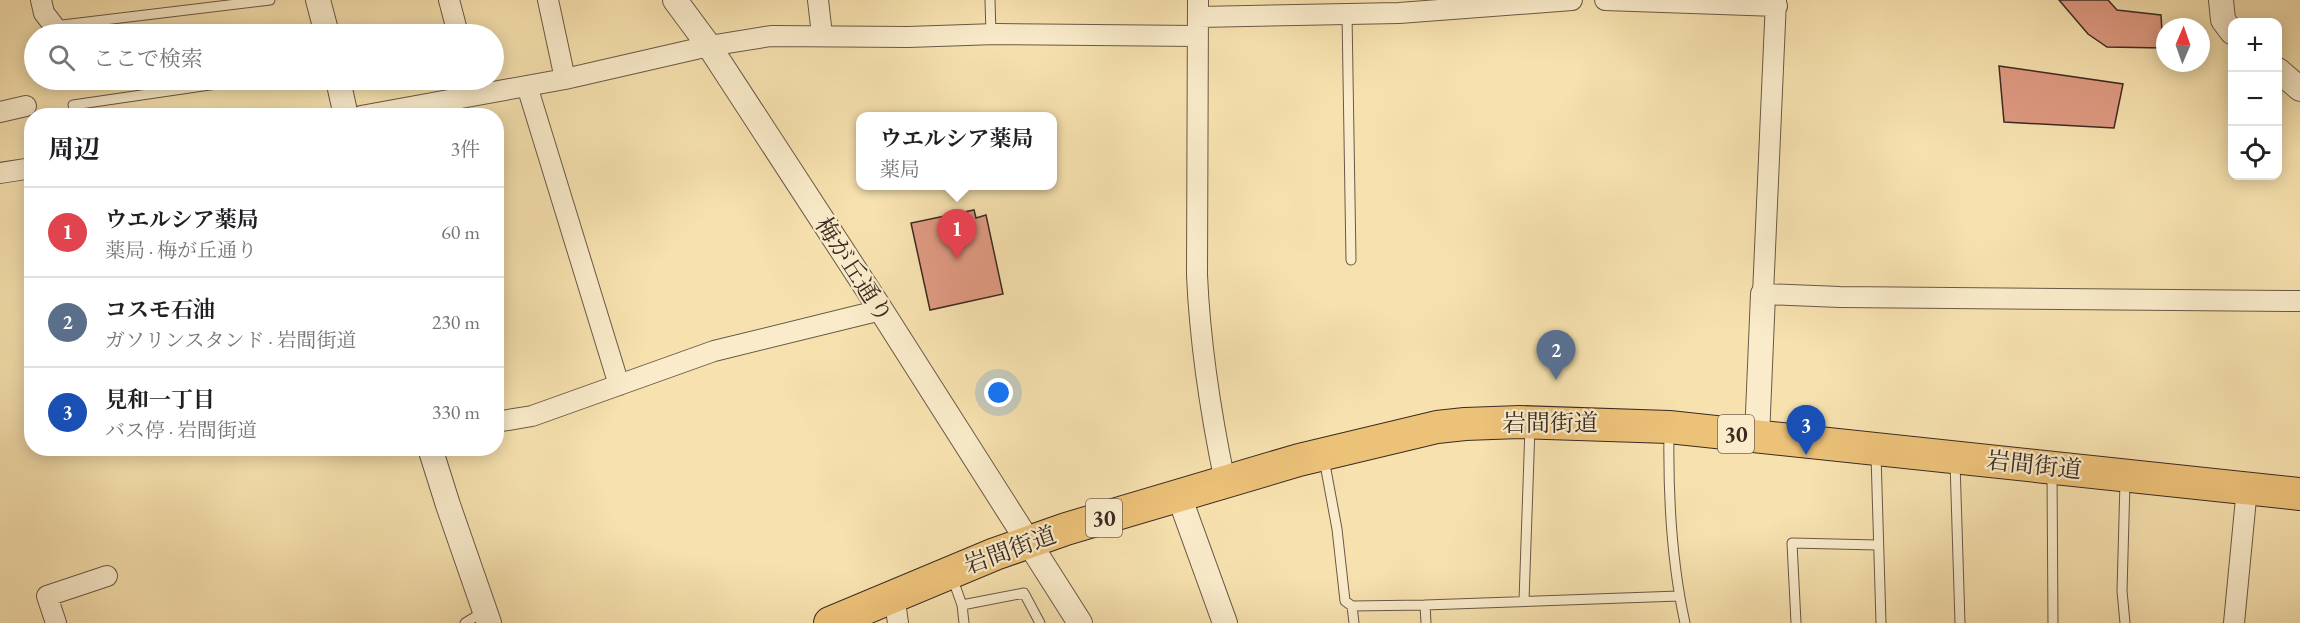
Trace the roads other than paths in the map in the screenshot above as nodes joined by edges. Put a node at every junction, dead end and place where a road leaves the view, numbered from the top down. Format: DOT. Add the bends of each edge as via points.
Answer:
graph roads {
  1 [pos="41,0"];
  2 [pos="270,0"];
  3 [pos="318,0"];
  4 [pos="448,0"];
  5 [pos="548,0"];
  6 [pos="675,0"];
  7 [pos="819,0"];
  8 [pos="990,0"];
  9 [pos="1572,0"];
  10 [pos="1605,0"];
  11 [pos="2220,0"];
  12 [pos="1777,3"];
  13 [pos="1399,6"];
  14 [pos="1347,14"];
  15 [pos="1198,18"];
  16 [pos="52,24"];
  17 [pos="71,24"];
  18 [pos="324,24"];
  19 [pos="455,24"];
  20 [pos="2228,27"];
  21 [pos="991,34"];
  22 [pos="822,35"];
  23 [pos="709,46"];
  24 [pos="2279,72"];
  25 [pos="565,79"];
  26 [pos="527,86"];
  27 [pos="504,87"];
  28 [pos="2300,89"];
  29 [pos="176,90"];
  30 [pos="340,90"];
  31 [pos="463,90"];
  32 [pos="73,105"];
  33 [pos="26,106"];
  34 [pos="344,108"];
  35 [pos="392,108"];
  36 [pos="0,111"];
  37 [pos="24,169"];
  38 [pos="0,172"];
  39 [pos="1351,261"];
  40 [pos="1763,294"];
  41 [pos="2300,301"];
  42 [pos="881,310"];
  43 [pos="618,385"];
  44 [pos="504,421"];
  45 [pos="1530,422"];
  46 [pos="1669,427"];
  47 [pos="1757,436"];
  48 [pos="1876,449"];
  49 [pos="1323,453"];
  50 [pos="432,456"];
  51 [pos="1954,457"];
  52 [pos="2051,467"];
  53 [pos="2126,475"];
  54 [pos="1225,482"];
  55 [pos="2247,488"];
  56 [pos="2300,494"];
  57 [pos="1179,496"];
  58 [pos="1030,542"];
  59 [pos="1877,545"];
  60 [pos="949,572"];
  61 [pos="107,576"];
  62 [pos="1679,596"];
  63 [pos="1524,602"];
  64 [pos="962,605"];
  65 [pos="1425,605"];
  66 [pos="1352,606"];
  67 [pos="896,609"];
  68 [pos="480,619"];
  69 [pos="56,623"];
  70 [pos="830,623"];
  71 [pos="964,623"];
  72 [pos="1040,623"];
  73 [pos="1080,623"];
  74 [pos="1225,623"];
  75 [pos="1354,623"];
  76 [pos="1426,623"];
  77 [pos="1685,623"];
  78 [pos="1796,623"];
  79 [pos="1881,623"];
  80 [pos="1960,623"];
  81 [pos="2053,623"];
  82 [pos="2125,623"];
  83 [pos="2234,623"];
  1 -- 16 [label="street"];
  2 -- 17 [label="lane"];
  3 -- 18 [label="street"];
  4 -- 19 [label="street"];
  5 -- 25 [label="street"];
  6 -- 23 [label="street, 梅が丘通り"];
  7 -- 22 [label="street"];
  8 -- 21 [label="lane"];
  9 -- 13 [label="street"];
  10 -- 12 [label="street"];
  11 -- 20 [label="street"];
  12 -- 40 [label="street"];
  13 -- 14 [label="street"];
  14 -- 15 [label="street"];
  14 -- 39 [label="lane"];
  15 -- 21 [label="street"];
  15 -- 54 [label="street" via="1198,310"];
  21 -- 22 [label="street"];
  22 -- 23 [label="street" via="771,36"];
  23 -- 25 [label="street"];
  23 -- 42 [label="street, 梅が丘通り"];
  24 -- 28 [label="street"];
  25 -- 26 [label="street"];
  26 -- 27 [label="street"];
  26 -- 43 [label="street"];
  29 -- 32 [label="lane"];
  30 -- 34 [label="street"];
  31 -- 35 [label="street"];
  33 -- 36 [label="street"];
  37 -- 38 [label="street"];
  40 -- 41 [label="street"];
  40 -- 47 [label="street"];
  42 -- 43 [label="street" via="714,351"];
  42 -- 58 [label="street, 梅が丘通り"];
  43 -- 44 [label="street" via="532,416"];
  45 -- 46 [label="main road, 岩間街道 / 30"];
  45 -- 49 [label="main road, 岩間街道 / 30" via="1437,427"];
  45 -- 63 [label="lane"];
  46 -- 47 [label="main road, 岩間街道 / 30"];
  46 -- 62 [label="lane" via="1669,498"];
  47 -- 48 [label="main road, 岩間街道 / 30"];
  48 -- 51 [label="main road, 岩間街道 / 30"];
  48 -- 59 [label="lane"];
  49 -- 54 [label="main road, 岩間街道 / 30"];
  49 -- 66 [label="lane" via="1346,601"];
  50 -- 68 [label="street"];
  51 -- 52 [label="main road, 岩間街道 / 30"];
  51 -- 80 [label="lane"];
  52 -- 53 [label="main road, 岩間街道 / 30"];
  52 -- 81 [label="lane"];
  53 -- 55 [label="main road, 岩間街道 / 30"];
  53 -- 82 [label="lane" via="2122,591"];
  54 -- 57 [label="main road, 岩間街道 / 30"];
  55 -- 56 [label="main road, 岩間街道 / 30"];
  55 -- 83 [label="street"];
  57 -- 58 [label="main road, 岩間街道 / 30"];
  57 -- 74 [label="street"];
  58 -- 60 [label="main road, 岩間街道 / 30"];
  58 -- 73 [label="street, 梅が丘通り"];
  59 -- 78 [label="lane" via="1792,543"];
  59 -- 79 [label="lane"];
  60 -- 64 [label="lane"];
  60 -- 67 [label="main road, 岩間街道 / 30"];
  61 -- 69 [label="street" via="47,596"];
  62 -- 63 [label="lane"];
  62 -- 77 [label="lane"];
  63 -- 65 [label="lane"];
  64 -- 71 [label="lane"];
  64 -- 72 [label="lane" via="1024,593"];
  65 -- 66 [label="lane"];
  65 -- 76 [label="lane"];
  66 -- 75 [label="lane"];
  67 -- 70 [label="main road, 岩間街道 / 30"];
}
